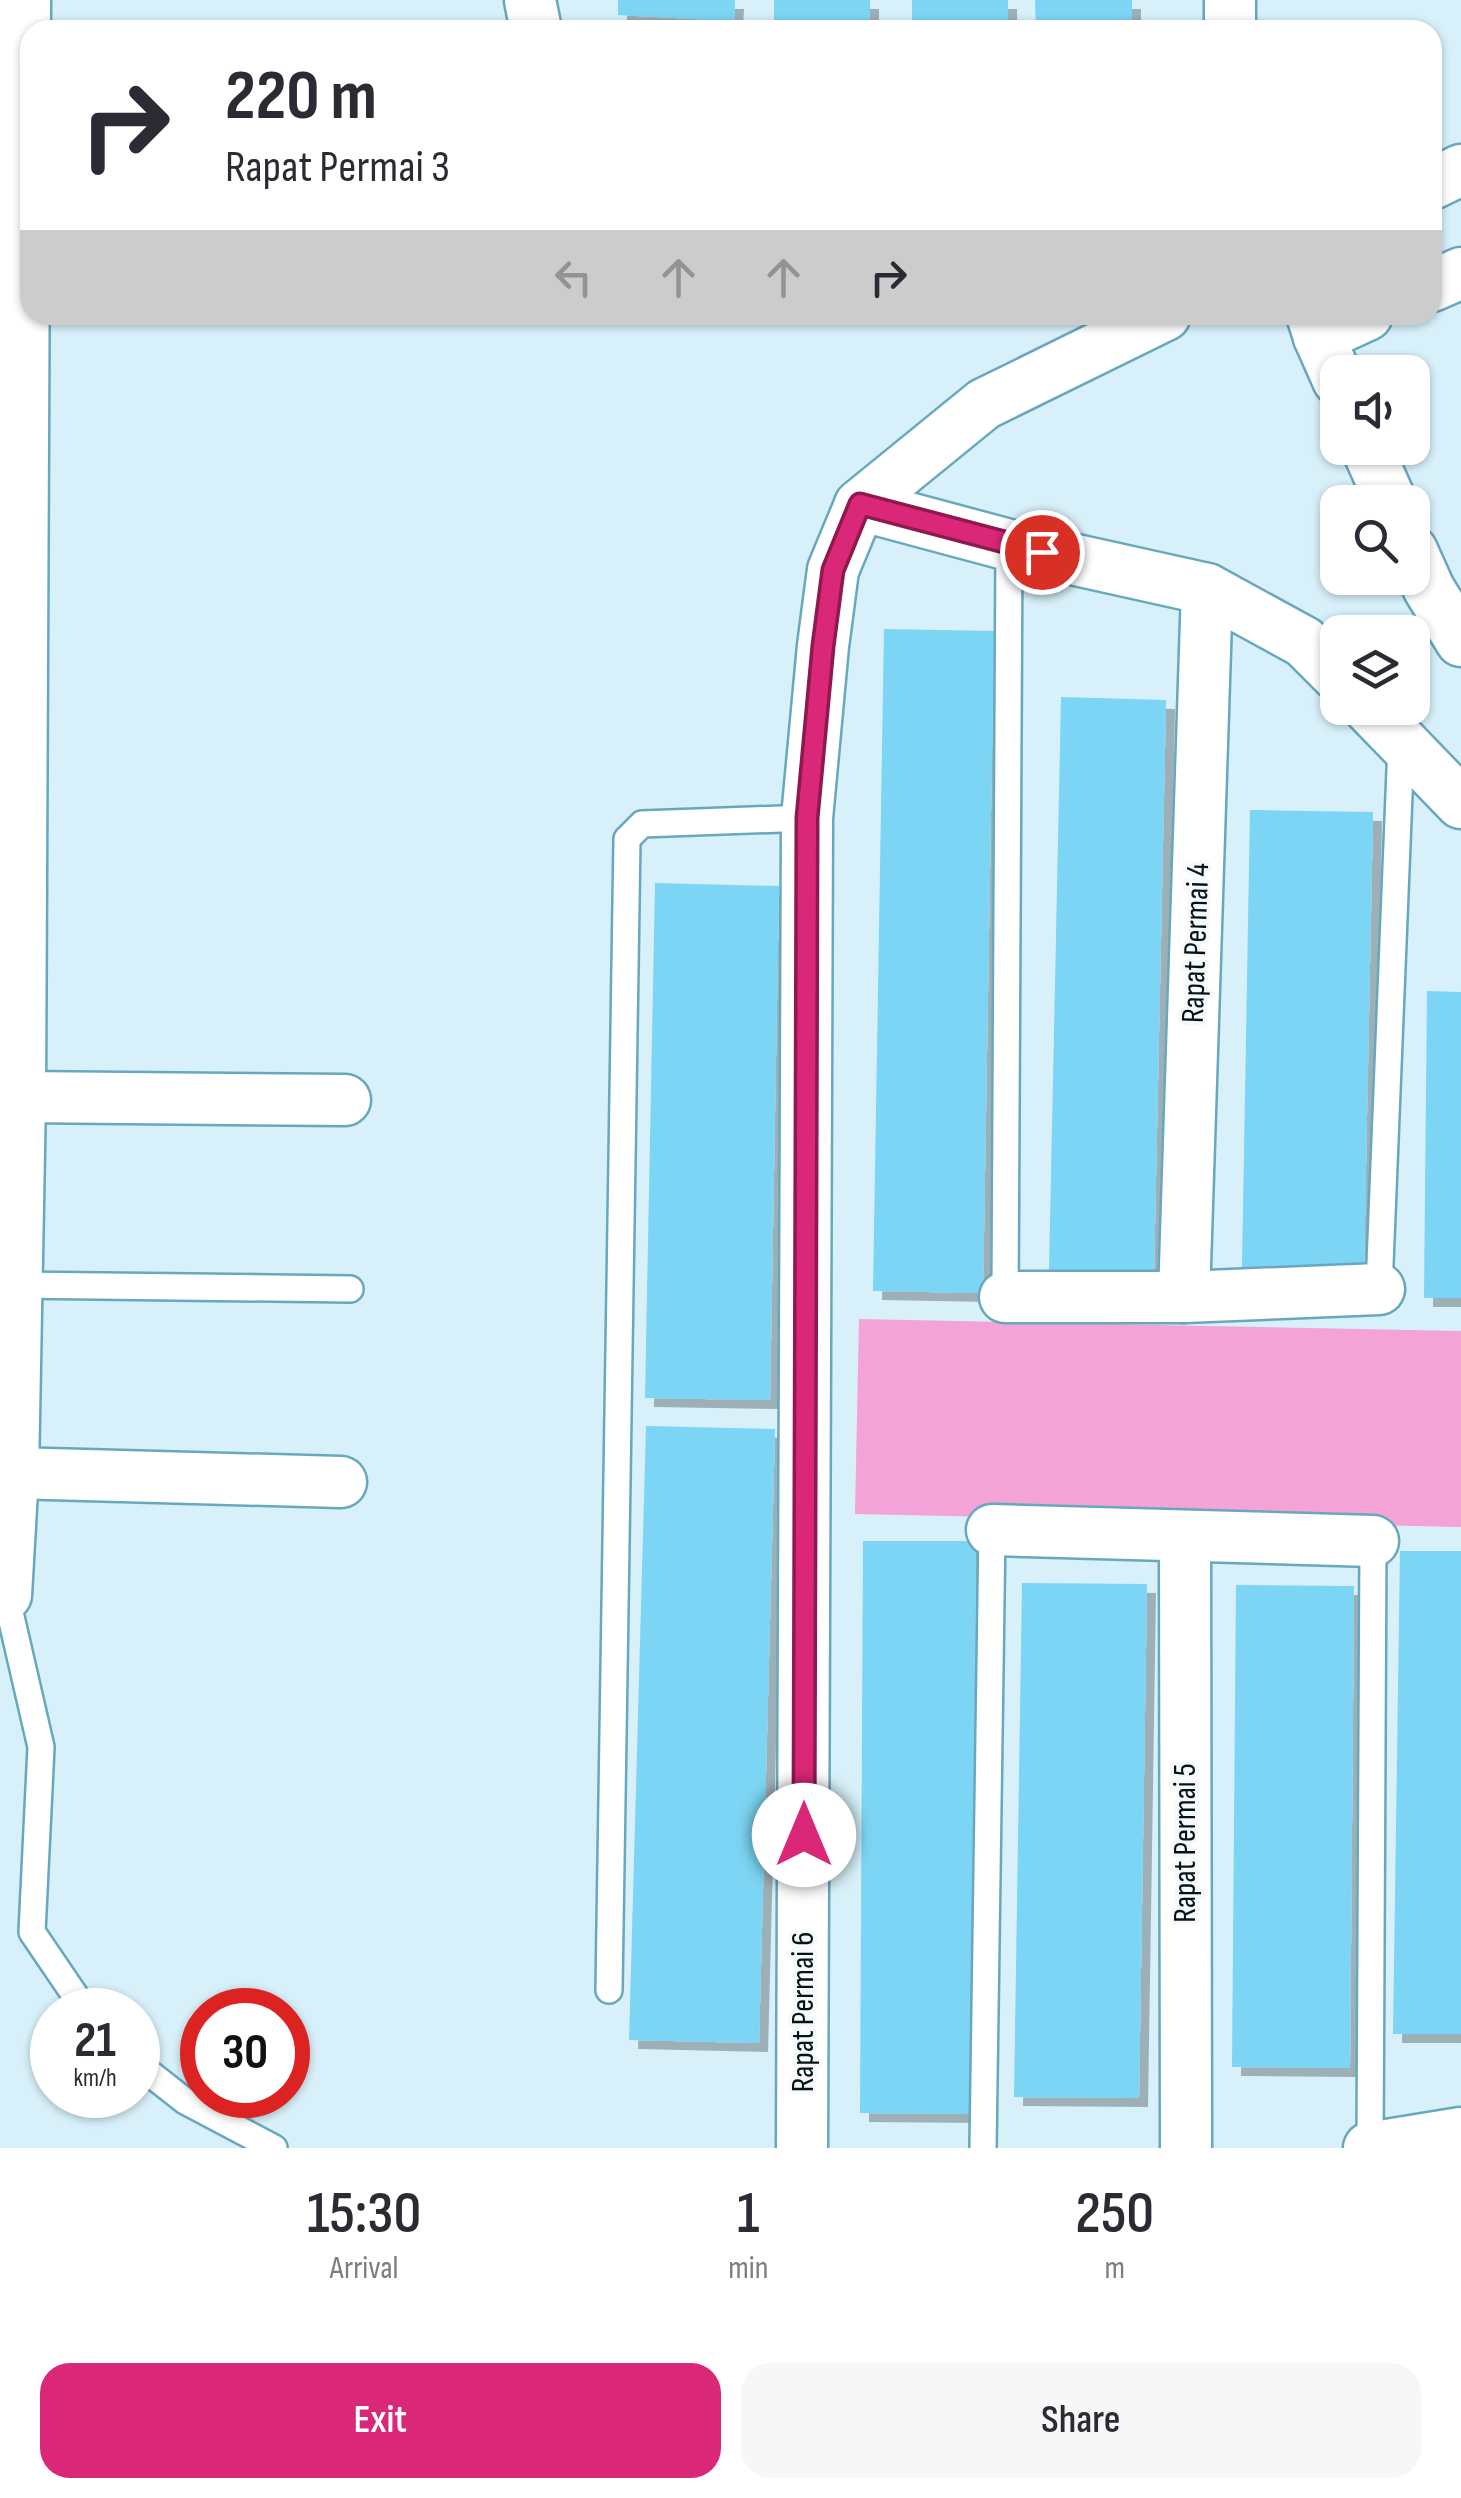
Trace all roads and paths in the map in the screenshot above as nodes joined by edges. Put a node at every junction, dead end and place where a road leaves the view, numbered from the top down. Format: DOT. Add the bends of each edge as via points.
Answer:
graph roads {
  1 [pos="20,247"];
  2 [pos="1145,325"];
  3 [pos="1352,325"];
  4 [pos="1323,344"];
  5 [pos="860,504"];
  6 [pos="1010,545"];
  7 [pos="1208,589"];
  8 [pos="1430,591"];
  9 [pos="1461,641"];
  10 [pos="1320,658"];
  11 [pos="1385,725"];
  12 [pos="1386,725"];
  13 [pos="11,802"];
  14 [pos="1461,804"];
  15 [pos="807,818"];
  16 [pos="20,1096"];
  17 [pos="345,1100"];
  18 [pos="16,1285"];
  19 [pos="350,1289"];
  20 [pos="1379,1290"];
  21 [pos="1004,1297"];
  22 [pos="1184,1297"];
  23 [pos="12,1472"];
  24 [pos="341,1482"];
  25 [pos="992,1530"];
  26 [pos="1185,1537"];
  27 [pos="1373,1540"];
  28 [pos="6,1595"];
  29 [pos="70,1988"];
  30 [pos="609,1990"];
  31 [pos="160,2081"];
  32 [pos="1461,2133"];
  33 [pos="274,2148"];
  34 [pos="802,2148"];
  35 [pos="984,2148"];
  36 [pos="1186,2148"];
  37 [pos="1369,2148"];
  1 -- 13 [label="street"];
  2 -- 5 [label="street, Rapat Permai 6" via="984,404"];
  3 -- 4 [label="street"];
  5 -- 6 [label="street"];
  5 -- 15 [label="street, Rapat Permai 6" via="833,570"];
  6 -- 7 [label="street"];
  6 -- 21 [label="lane"];
  7 -- 10 [label="street" via="1304,642"];
  7 -- 22 [label="street, Rapat Permai 4"];
  8 -- 9 [label="street"];
  11 -- 20 [label="lane"];
  12 -- 14 [label="street"];
  13 -- 16 [label="street"];
  15 -- 30 [label="lane" via="642,824 627,840"];
  15 -- 34 [label="street, Rapat Permai 6"];
  16 -- 17 [label="street"];
  16 -- 18 [label="street"];
  18 -- 19 [label="lane"];
  18 -- 23 [label="street"];
  20 -- 22 [label="street"];
  21 -- 22 [label="street"];
  23 -- 24 [label="street"];
  23 -- 28 [label="street"];
  25 -- 26 [label="street"];
  25 -- 35 [label="lane"];
  26 -- 27 [label="street"];
  26 -- 36 [label="street, Rapat Permai 5"];
  27 -- 37 [label="lane"];
  28 -- 29 [label="lane" via="42,1747 32,1932"];
  31 -- 33 [label="lane"];
  32 -- 37 [label="street"];
}
